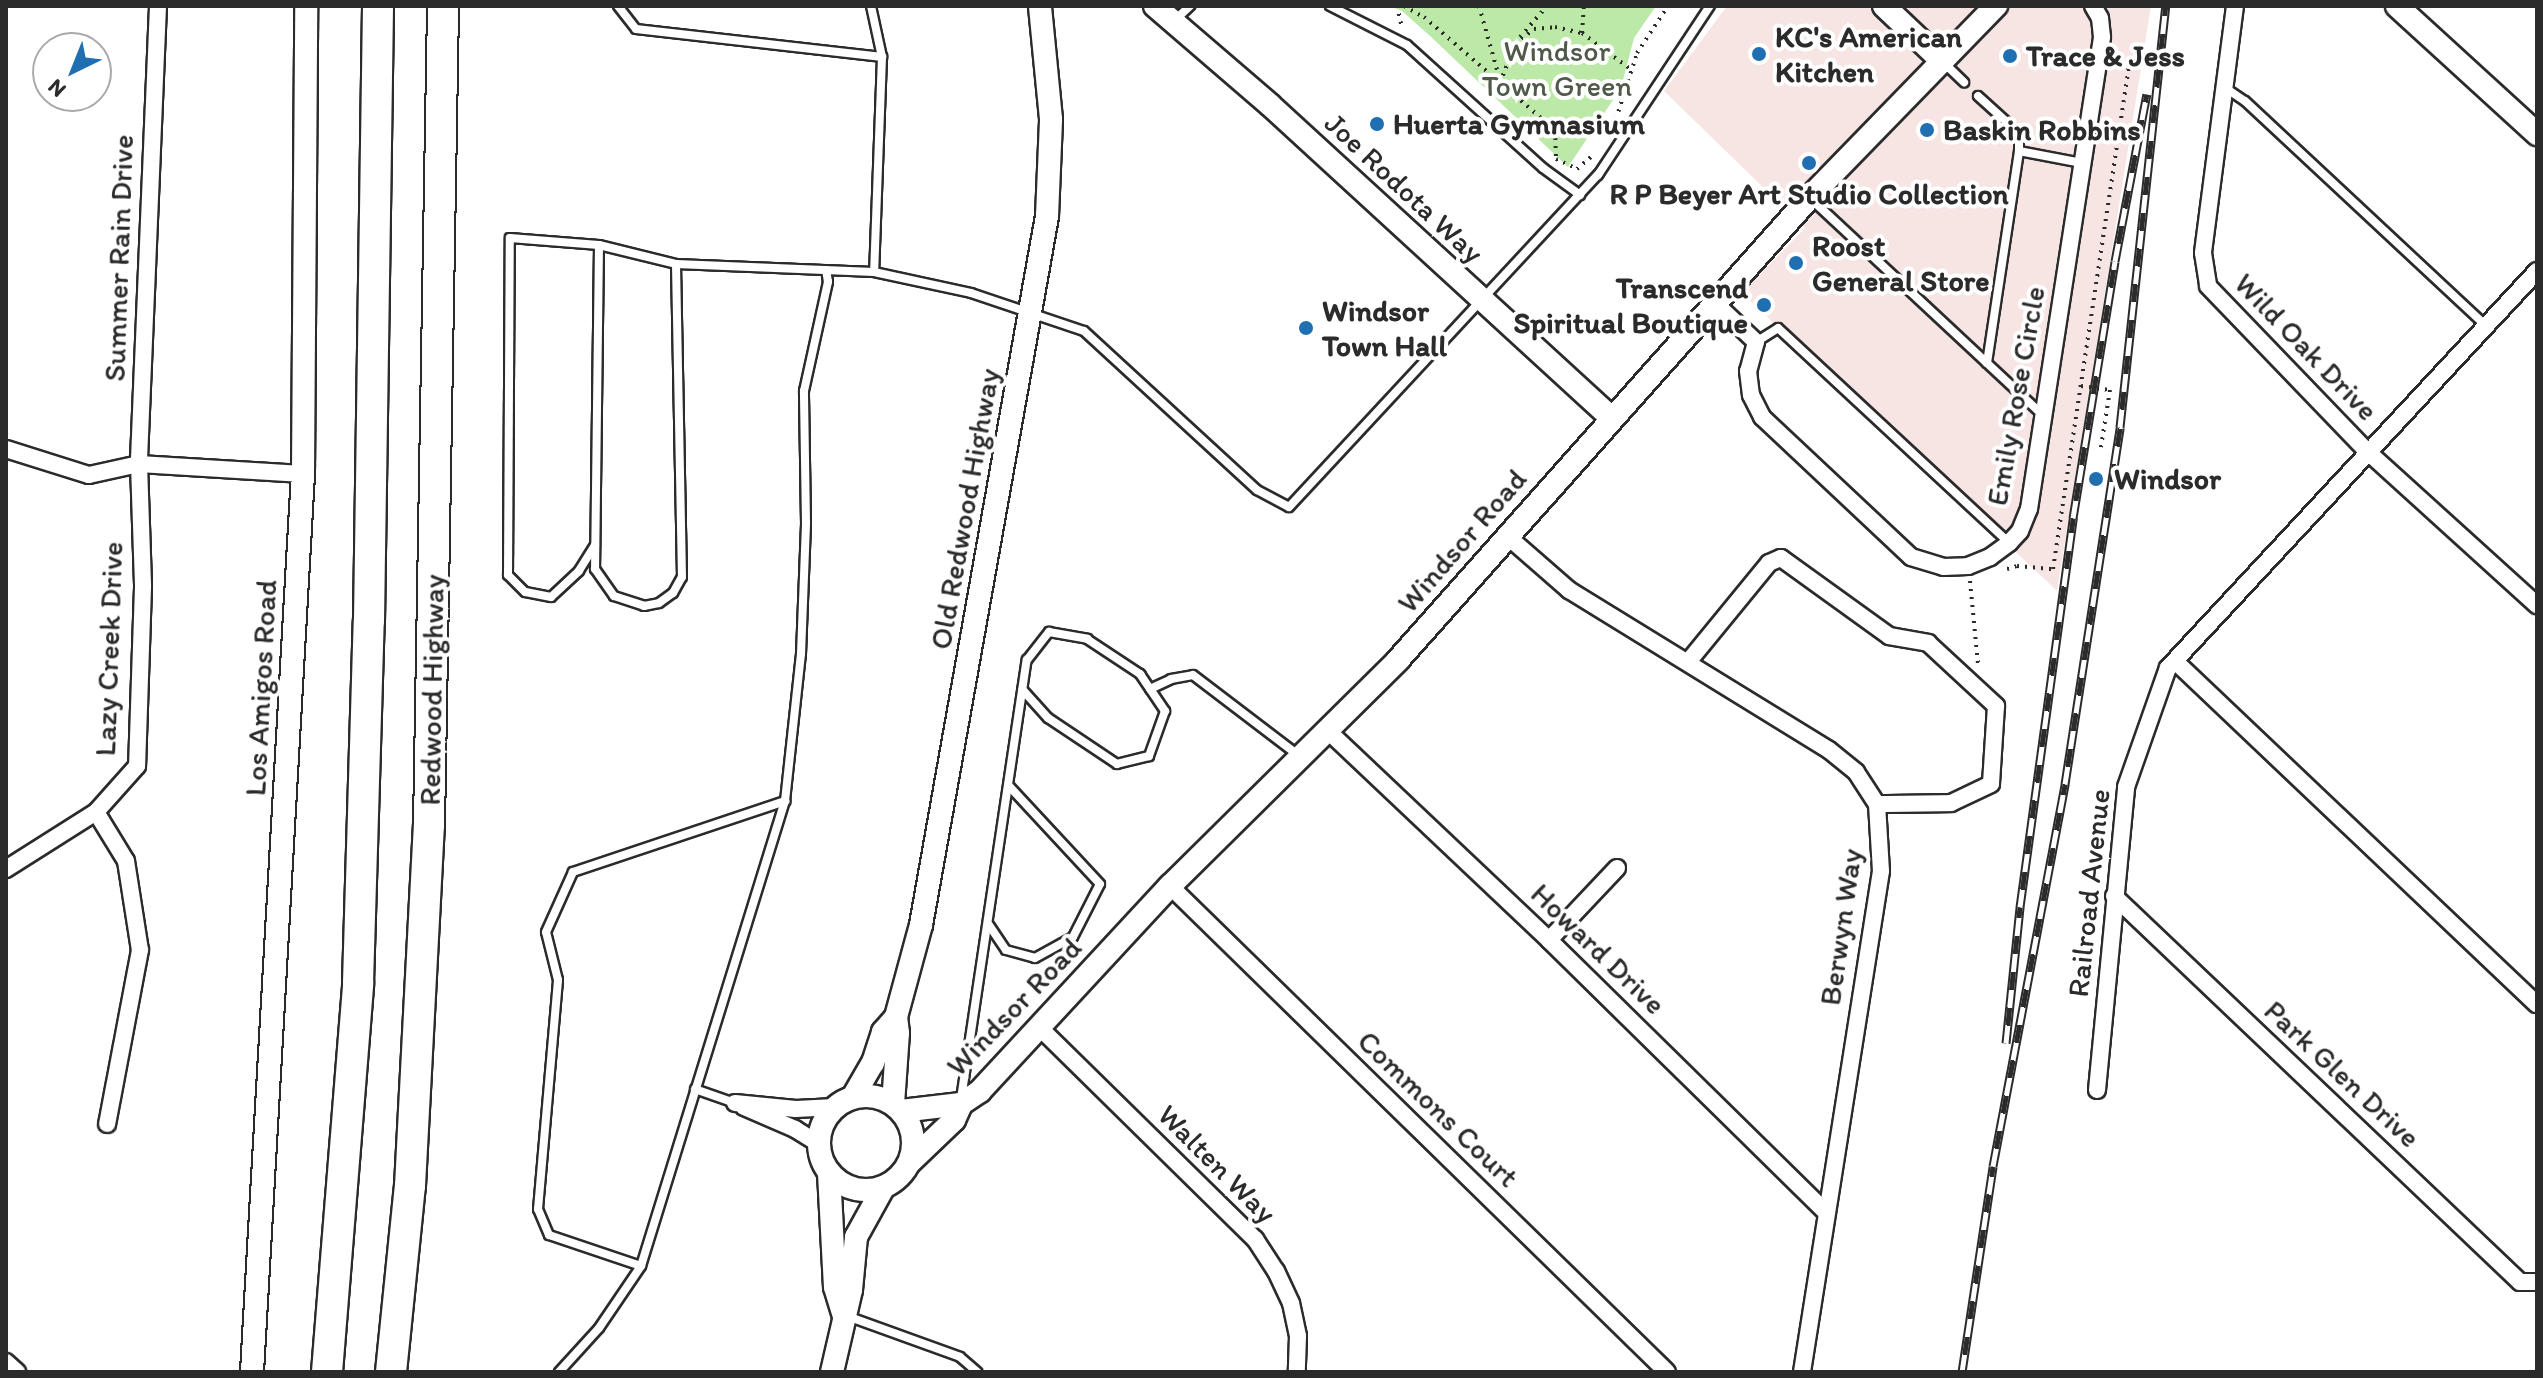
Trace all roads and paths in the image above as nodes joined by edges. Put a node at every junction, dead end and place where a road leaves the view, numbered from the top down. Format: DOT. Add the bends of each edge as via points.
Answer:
graph roads {
  1 [pos="158,6"];
  2 [pos="306,6"];
  3 [pos="378,6"];
  4 [pos="443,6"];
  5 [pos="618,6"];
  6 [pos="871,6"];
  7 [pos="1040,6"];
  8 [pos="1155,6"];
  9 [pos="1330,6"];
  10 [pos="1404,6"];
  11 [pos="1479,6"];
  12 [pos="1547,6"];
  13 [pos="1584,6"];
  14 [pos="1668,6"];
  15 [pos="1710,6"];
  16 [pos="1884,6"];
  17 [pos="1996,6"];
  18 [pos="2093,6"];
  19 [pos="2235,6"];
  20 [pos="2397,6"];
  21 [pos="1183,13"];
  22 [pos="1582,33"];
  23 [pos="1515,44"];
  24 [pos="882,57"];
  25 [pos="2121,57"];
  26 [pos="1943,62"];
  27 [pos="1633,71"];
  28 [pos="1964,82"];
  29 [pos="1500,83"];
  30 [pos="2224,87"];
  31 [pos="1978,96"];
  32 [pos="1613,125"];
  33 [pos="2537,134"];
  34 [pos="1602,147"];
  35 [pos="2019,151"];
  36 [pos="2082,163"];
  37 [pos="1580,195"];
  38 [pos="1810,197"];
  39 [pos="599,245"];
  40 [pos="676,264"];
  41 [pos="826,270"];
  42 [pos="2537,271"];
  43 [pos="874,272"];
  44 [pos="1483,301"];
  45 [pos="1716,304"];
  46 [pos="1031,312"];
  47 [pos="2486,326"];
  48 [pos="1756,342"];
  49 [pos="1987,363"];
  50 [pos="2081,386"];
  51 [pos="2043,416"];
  52 [pos="1611,418"];
  53 [pos="2101,447"];
  54 [pos="6,449"];
  55 [pos="2368,452"];
  56 [pos="139,464"];
  57 [pos="303,474"];
  58 [pos="1506,535"];
  59 [pos="2009,543"];
  60 [pos="595,545"];
  61 [pos="1995,573"];
  62 [pos="1982,575"];
  63 [pos="2537,605"];
  64 [pos="1688,662"];
  65 [pos="2176,662"];
  66 [pos="1150,689"];
  67 [pos="1023,690"];
  68 [pos="1980,692"];
  69 [pos="1327,730"];
  70 [pos="1298,756"];
  71 [pos="1009,786"];
  72 [pos="785,801"];
  73 [pos="1877,804"];
  74 [pos="96,812"];
  75 [pos="1617,868"];
  76 [pos="6,869"];
  77 [pos="1170,886"];
  78 [pos="2114,896"];
  79 [pos="989,925"];
  80 [pos="1549,940"];
  81 [pos="2537,1004"];
  82 [pos="896,1017"];
  83 [pos="1039,1027"];
  84 [pos="695,1089"];
  85 [pos="2097,1090"];
  86 [pos="844,1102"];
  87 [pos="735,1103"];
  88 [pos="961,1104"];
  89 [pos="897,1107"];
  90 [pos="107,1124"];
  91 [pos="819,1144"];
  92 [pos="910,1162"];
  93 [pos="829,1173"];
  94 [pos="883,1188"];
  95 [pos="1826,1212"];
  96 [pos="641,1266"];
  97 [pos="2537,1282"];
  98 [pos="843,1314"];
  99 [pos="6,1362"];
  100 [pos="17,1372"];
  101 [pos="252,1372"];
  102 [pos="327,1372"];
  103 [pos="391,1372"];
  104 [pos="559,1372"];
  105 [pos="832,1372"];
  106 [pos="977,1372"];
  107 [pos="1297,1372"];
  108 [pos="1667,1372"];
  109 [pos="1802,1372"];
  1 -- 56 [label="street, Summer Rain Drive"];
  2 -- 57 [label="main road, Los Amigos Road"];
  3 -- 102 [label="highway" via="358,983"];
  4 -- 103 [label="highway, Redwood Highway" via="429,826 410,1186"];
  5 -- 24 [label="lane" via="636,29"];
  6 -- 24 [label="lane"];
  7 -- 46 [label="main road, Old Redwood Highway" via="1051,119 1047,216"];
  8 -- 21 [label="main road, Joe Rodota Way"];
  9 -- 37 [label="lane" via="1407,45"];
  10 -- 29 [label="path"];
  11 -- 29 [label="path"];
  12 -- 23 [label="path"];
  13 -- 22 [label="path"];
  14 -- 27 [label="path" via="1637,53"];
  15 -- 37 [label="lane"];
  16 -- 26 [label="main road"];
  17 -- 26 [label="main road, Windsor Road"];
  18 -- 36 [label="street, Emily Rose Circle" via="2102,37"];
  19 -- 30 [label="street, Wild Oak Drive"];
  20 -- 33 [label="main road"];
  21 -- 44 [label="main road, Joe Rodota Way"];
  22 -- 23 [label="path" via="1534,29"];
  22 -- 27 [label="path"];
  23 -- 29 [label="path"];
  24 -- 43 [label="lane"];
  25 -- 50 [label="path" via="2130,59"];
  26 -- 28 [label="lane"];
  26 -- 38 [label="main road, Windsor Road"];
  27 -- 32 [label="path"];
  29 -- 34 [label="path" via="1555,130 1556,159 1577,169"];
  30 -- 47 [label="lane"];
  30 -- 55 [label="street, Wild Oak Drive" via="2203,253 2208,286"];
  31 -- 35 [label="lane" via="2019,133"];
  35 -- 36 [label="lane"];
  35 -- 49 [label="lane"];
  36 -- 51 [label="street, Emily Rose Circle"];
  37 -- 44 [label="lane"];
  38 -- 45 [label="main road, Windsor Road"];
  38 -- 49 [label="lane"];
  39 -- 40 [label="lane"];
  39 -- 60 [label="lane"];
  39 -- 60 [label="lane" via="510,238 508,575 525,592 551,597 579,571"];
  40 -- 41 [label="lane"];
  40 -- 60 [label="lane" via="682,577 659,603 626,602 614,596 595,569"];
  41 -- 43 [label="lane"];
  41 -- 72 [label="lane" via="828,282 804,391 801,654"];
  42 -- 47 [label="street, Railroad Avenue"];
  43 -- 46 [label="lane"];
  44 -- 46 [label="lane" via="1289,507 1257,490 1084,331"];
  44 -- 52 [label="main road, Joe Rodota Way"];
  45 -- 48 [label="street"];
  45 -- 52 [label="main road, Windsor Road"];
  46 -- 82 [label="main road, Old Redwood Highway" via="921,925"];
  47 -- 55 [label="street, Railroad Avenue"];
  48 -- 59 [label="lane" via="1778,328"];
  48 -- 59 [label="street, Emily Rose Circle" via="1748,371 1751,395 1762,417 1911,557 1943,567 1968,566"];
  49 -- 51 [label="lane"];
  50 -- 53 [label="path" via="2110,390"];
  50 -- 61 [label="path" via="2053,569 2017,566"];
  51 -- 59 [label="street, Emily Rose Circle" via="2029,509"];
  52 -- 58 [label="main road, Windsor Road"];
  54 -- 56 [label="street" via="89,475"];
  55 -- 63 [label="street, Wild Oak Drive"];
  55 -- 65 [label="street, Railroad Avenue"];
  56 -- 57 [label="street"];
  56 -- 74 [label="street, Lazy Creek Drive" via="143,587 137,766"];
  57 -- 101 [label="main road, Los Amigos Road"];
  58 -- 64 [label="street" via="1569,590"];
  58 -- 69 [label="main road, Windsor Road" via="1398,660"];
  62 -- 68 [label="path" via="1969,577"];
  64 -- 68 [label="street" via="1769,563 1781,558 1889,636 1928,643"];
  64 -- 73 [label="street" via="1829,750 1856,772"];
  65 -- 78 [label="street, Railroad Avenue" via="2168,668 2126,787"];
  65 -- 81 [label="street"];
  66 -- 67 [label="lane" via="1140,674 1087,639 1049,632 1027,660"];
  66 -- 67 [label="lane" via="1165,711 1149,756 1117,764 1048,718"];
  66 -- 70 [label="lane" via="1193,675"];
  67 -- 71 [label="lane"];
  68 -- 73 [label="street" via="1996,706 1991,784 1951,803"];
  69 -- 70 [label="main road, Windsor Road"];
  69 -- 80 [label="street, Howard Drive"];
  70 -- 77 [label="main road, Windsor Road"];
  71 -- 79 [label="lane"];
  71 -- 79 [label="lane" via="1100,884 1073,937 1035,958 1006,950"];
  72 -- 84 [label="lane"];
  72 -- 96 [label="lane" via="573,872 546,932 558,980 538,1209 549,1235"];
  73 -- 95 [label="street, Berwyn Way" via="1881,871"];
  74 -- 76 [label="street, Lazy Creek Drive"];
  74 -- 90 [label="street" via="126,861 140,950"];
  75 -- 80 [label="street"];
  77 -- 83 [label="main road, Windsor Road"];
  77 -- 108 [label="street, Commons Court"];
  78 -- 85 [label="street, Railroad Avenue"];
  78 -- 97 [label="street, Park Glen Drive" via="2520,1282"];
  79 -- 88 [label="lane"];
  80 -- 95 [label="street, Howard Drive"];
  82 -- 86 [label="main road, Old Redwood Highway" via="883,1032 873,1063"];
  82 -- 89 [label="main road, Old Redwood Highway"];
  83 -- 88 [label="main road, Windsor Road" via="980,1091"];
  83 -- 107 [label="street, Walten Way" via="1255,1239 1291,1303 1298,1336"];
  84 -- 87 [label="lane"];
  84 -- 96 [label="lane"];
  86 -- 87 [label="street" via="796,1109"];
  86 -- 89 [label="main road" via="881,1098"];
  86 -- 91 [label="main road" via="825,1119"];
  87 -- 91 [label="street"];
  88 -- 89 [label="main road, Windsor Road"];
  88 -- 92 [label="main road, Windsor Road" via="954,1120"];
  89 -- 92 [label="main road" via="913,1135"];
  91 -- 93 [label="main road"];
  92 -- 94 [label="main road"];
  93 -- 94 [label="main road" via="853,1189"];
  93 -- 98 [label="main road" via="835,1287"];
  94 -- 98 [label="main road" via="856,1237"];
  95 -- 109 [label="street, Berwyn Way"];
  96 -- 104 [label="lane" via="599,1328"];
  98 -- 105 [label="main road"];
  98 -- 106 [label="lane" via="960,1357"];
  99 -- 100 [label="street"];
}
